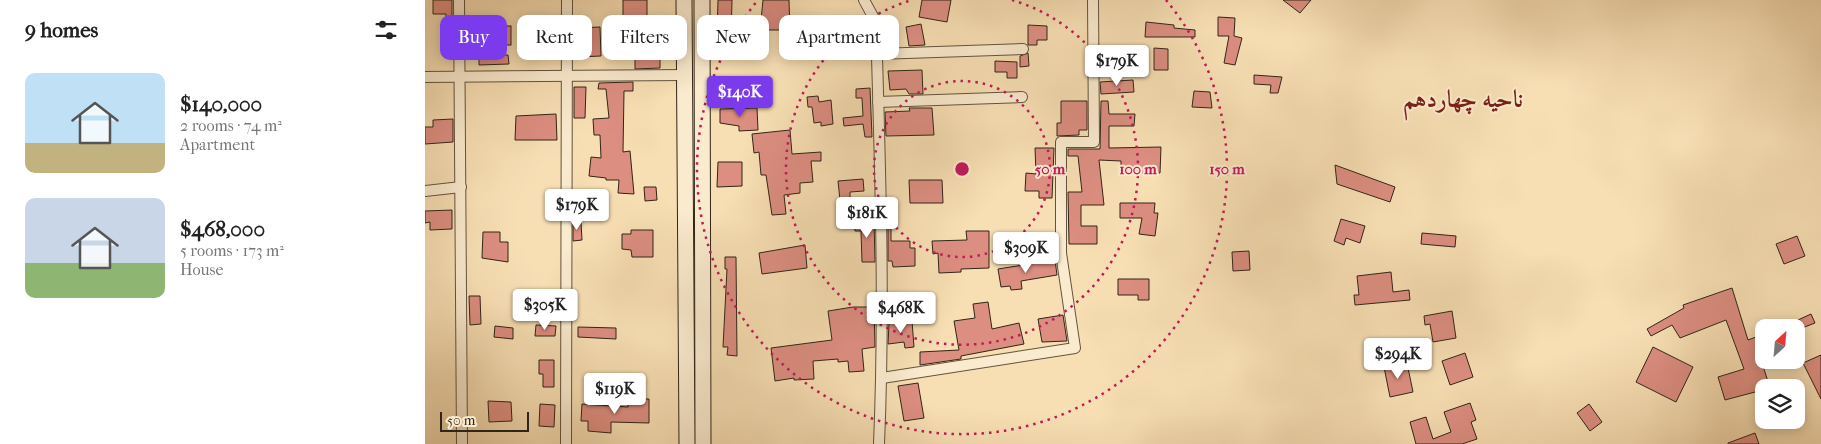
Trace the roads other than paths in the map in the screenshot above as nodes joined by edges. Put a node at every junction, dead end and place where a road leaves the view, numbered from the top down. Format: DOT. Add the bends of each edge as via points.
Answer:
graph roads {
  1 [pos="459,0"];
  2 [pos="567,0"];
  3 [pos="684,0"];
  4 [pos="702,0"];
  5 [pos="863,0"];
  6 [pos="1093,0"];
  7 [pos="872,15"];
  8 [pos="1023,49"];
  9 [pos="899,53"];
  10 [pos="877,60"];
  11 [pos="566,74"];
  12 [pos="685,75"];
  13 [pos="460,76"];
  14 [pos="425,77"];
  15 [pos="1022,97"];
  16 [pos="878,102"];
  17 [pos="461,187"];
  18 [pos="425,191"];
  19 [pos="882,378"];
  20 [pos="462,444"];
  21 [pos="566,444"];
  22 [pos="687,444"];
  23 [pos="703,444"];
  24 [pos="879,444"];
  1 -- 13 [label="street"];
  2 -- 11 [label="street"];
  3 -- 12 [label="main road"];
  4 -- 23 [label="main road"];
  5 -- 7 [label="street"];
  6 -- 19 [label="street" via="1094,142 1061,142 1061,253 1075,348"];
  8 -- 9 [label="street"];
  10 -- 16 [label="street"];
  11 -- 12 [label="street"];
  11 -- 13 [label="street"];
  11 -- 21 [label="street"];
  12 -- 22 [label="main road"];
  13 -- 14 [label="street"];
  13 -- 17 [label="street"];
  15 -- 16 [label="street"];
  16 -- 19 [label="street"];
  17 -- 18 [label="street"];
  17 -- 20 [label="street"];
  19 -- 24 [label="street"];
}
